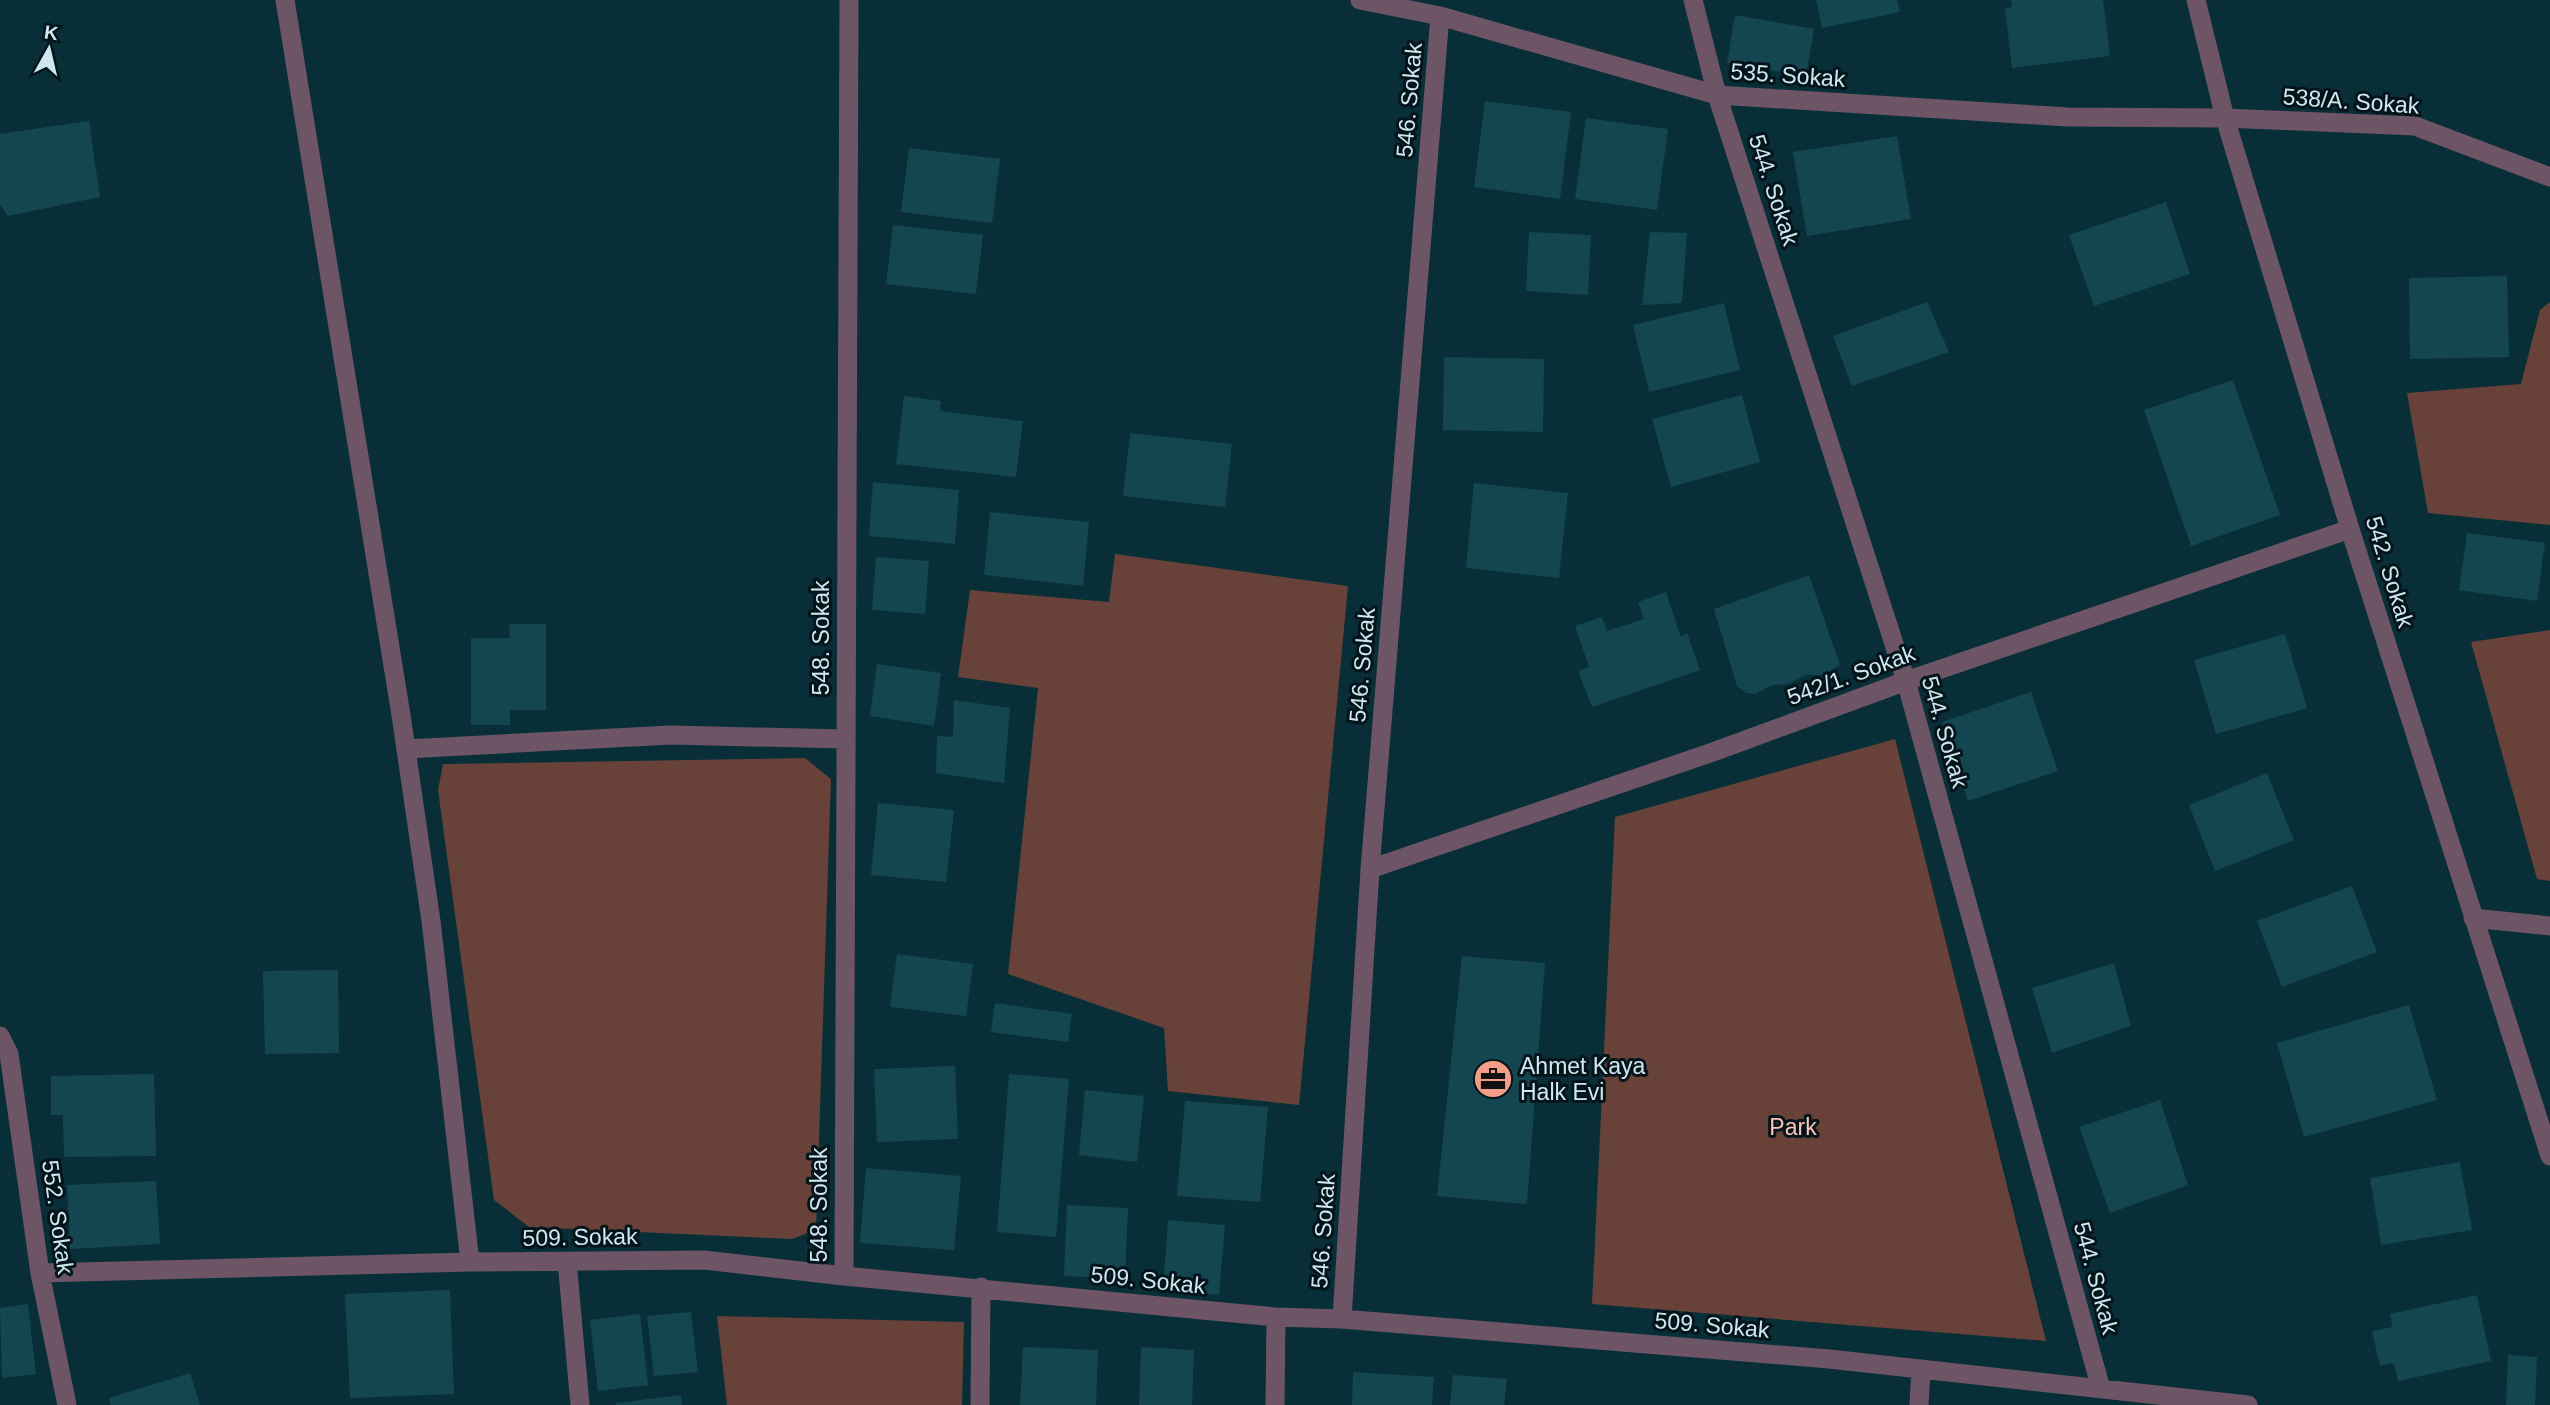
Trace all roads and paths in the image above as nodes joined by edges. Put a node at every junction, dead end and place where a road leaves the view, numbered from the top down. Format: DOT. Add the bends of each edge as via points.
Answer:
graph roads {
  1 [pos="285,0"];
  2 [pos="849,0"];
  3 [pos="1360,0"];
  4 [pos="1693,0"];
  5 [pos="2196,0"];
  6 [pos="1440,16"];
  7 [pos="1717,95"];
  8 [pos="2225,118"];
  9 [pos="2550,177"];
  10 [pos="2350,528"];
  11 [pos="1906,681"];
  12 [pos="845,739"];
  13 [pos="406,749"];
  14 [pos="1370,869"];
  15 [pos="2473,919"];
  16 [pos="2550,926"];
  17 [pos="0,1036"];
  18 [pos="2550,1156"];
  19 [pos="567,1261"];
  20 [pos="471,1262"];
  21 [pos="40,1273"];
  22 [pos="844,1276"];
  23 [pos="981,1287"];
  24 [pos="1276,1317"];
  25 [pos="1342,1319"];
  26 [pos="1921,1369"];
  27 [pos="2101,1389"];
  28 [pos="67,1405"];
  29 [pos="580,1405"];
  30 [pos="979,1405"];
  31 [pos="1275,1405"];
  32 [pos="1919,1405"];
  33 [pos="2248,1405"];
  1 -- 13 [label="street"];
  2 -- 12 [label="street, 548. Sokak"];
  3 -- 6 [label="street, 535. Sokak"];
  4 -- 7 [label="street, 544. Sokak"];
  5 -- 8 [label="street, 542. Sokak"];
  6 -- 7 [label="street, 535. Sokak"];
  6 -- 14 [label="street, 546. Sokak"];
  7 -- 8 [label="street, 535. Sokak" via="2068,117"];
  7 -- 11 [label="street, 544. Sokak"];
  8 -- 9 [label="street, 538/A. Sokak" via="2415,126"];
  8 -- 10 [label="street, 542. Sokak"];
  10 -- 11 [label="street, 542/1. Sokak"];
  10 -- 15 [label="street, 542. Sokak"];
  11 -- 14 [label="street, 542/1. Sokak"];
  11 -- 27 [label="street, 544. Sokak"];
  12 -- 13 [label="street" via="671,735"];
  12 -- 22 [label="street, 548. Sokak"];
  13 -- 20 [label="street"];
  14 -- 25 [label="street, 546. Sokak"];
  15 -- 16 [label="street"];
  15 -- 18 [label="street, 542. Sokak"];
  17 -- 21 [label="street, 552. Sokak" via="11,1065"];
  19 -- 20 [label="street, 509. Sokak"];
  19 -- 22 [label="street, 509. Sokak" via="704,1260"];
  19 -- 29 [label="street"];
  20 -- 21 [label="street, 509. Sokak"];
  21 -- 28 [label="street, 552. Sokak"];
  22 -- 23 [label="street, 509. Sokak"];
  23 -- 24 [label="street, 509. Sokak"];
  23 -- 30 [label="street"];
  24 -- 25 [label="street, 509. Sokak"];
  24 -- 31 [label="street"];
  25 -- 26 [label="street, 509. Sokak"];
  26 -- 27 [label="street, 509. Sokak"];
  26 -- 32 [label="street"];
  27 -- 33 [label="street, 509. Sokak"];
}
